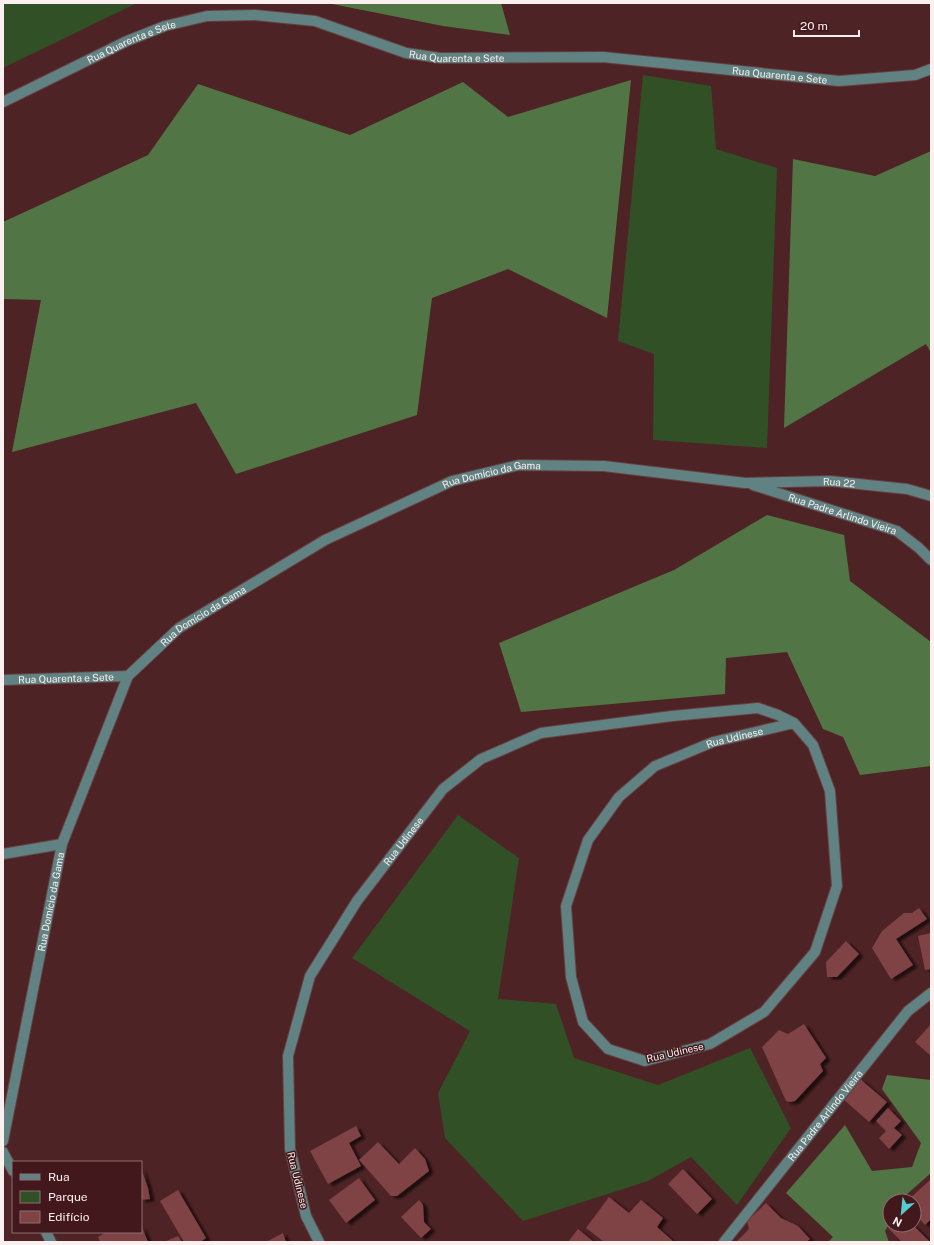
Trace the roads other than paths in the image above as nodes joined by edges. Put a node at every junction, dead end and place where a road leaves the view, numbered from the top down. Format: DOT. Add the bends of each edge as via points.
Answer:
graph roads {
  1 [pos="931,68"];
  2 [pos="3,102"];
  3 [pos="745,483"];
  4 [pos="931,496"];
  5 [pos="931,560"];
  6 [pos="128,676"];
  7 [pos="3,680"];
  8 [pos="794,724"];
  9 [pos="62,844"];
  10 [pos="3,854"];
  11 [pos="931,994"];
  12 [pos="3,1141"];
  13 [pos="3,1152"];
  14 [pos="12,1169"];
  15 [pos="46,1233"];
  16 [pos="51,1242"];
  17 [pos="319,1242"];
  18 [pos="724,1242"];
  1 -- 2 [label="street, Rua Quarenta e Sete" via="915,75 840,81 603,57 440,58 406,53 315,21 255,15 207,16 165,26 127,41"];
  3 -- 4 [label="street, Rua 22" via="830,481 908,489"];
  3 -- 5 [label="street, Rua Padre Arlindo Vieira" via="897,531"];
  3 -- 6 [label="street, Rua Domício da Gama" via="604,466 527,465 452,480 325,540 185,624"];
  6 -- 7 [label="street, Rua Quarenta e Sete"];
  6 -- 9 [label="street, Rua Domício da Gama"];
  8 -- 8 [label="street, Rua Udinese" via="713,742 655,766 619,797 588,840 566,906 571,977 583,1022 608,1049 646,1061 710,1044 764,1012 815,952 837,886 830,791 813,746"];
  8 -- 17 [label="street, Rua Udinese" via="758,708 540,733 481,759 443,790 357,901 310,976 288,1056 290,1149 306,1216"];
  9 -- 10 [label="street"];
  9 -- 12 [label="street, Rua Domício da Gama"];
  11 -- 18 [label="street, Rua Padre Arlindo Vieira" via="908,1011"];
  13 -- 14 [label="street"];
  15 -- 16 [label="street"];
}
